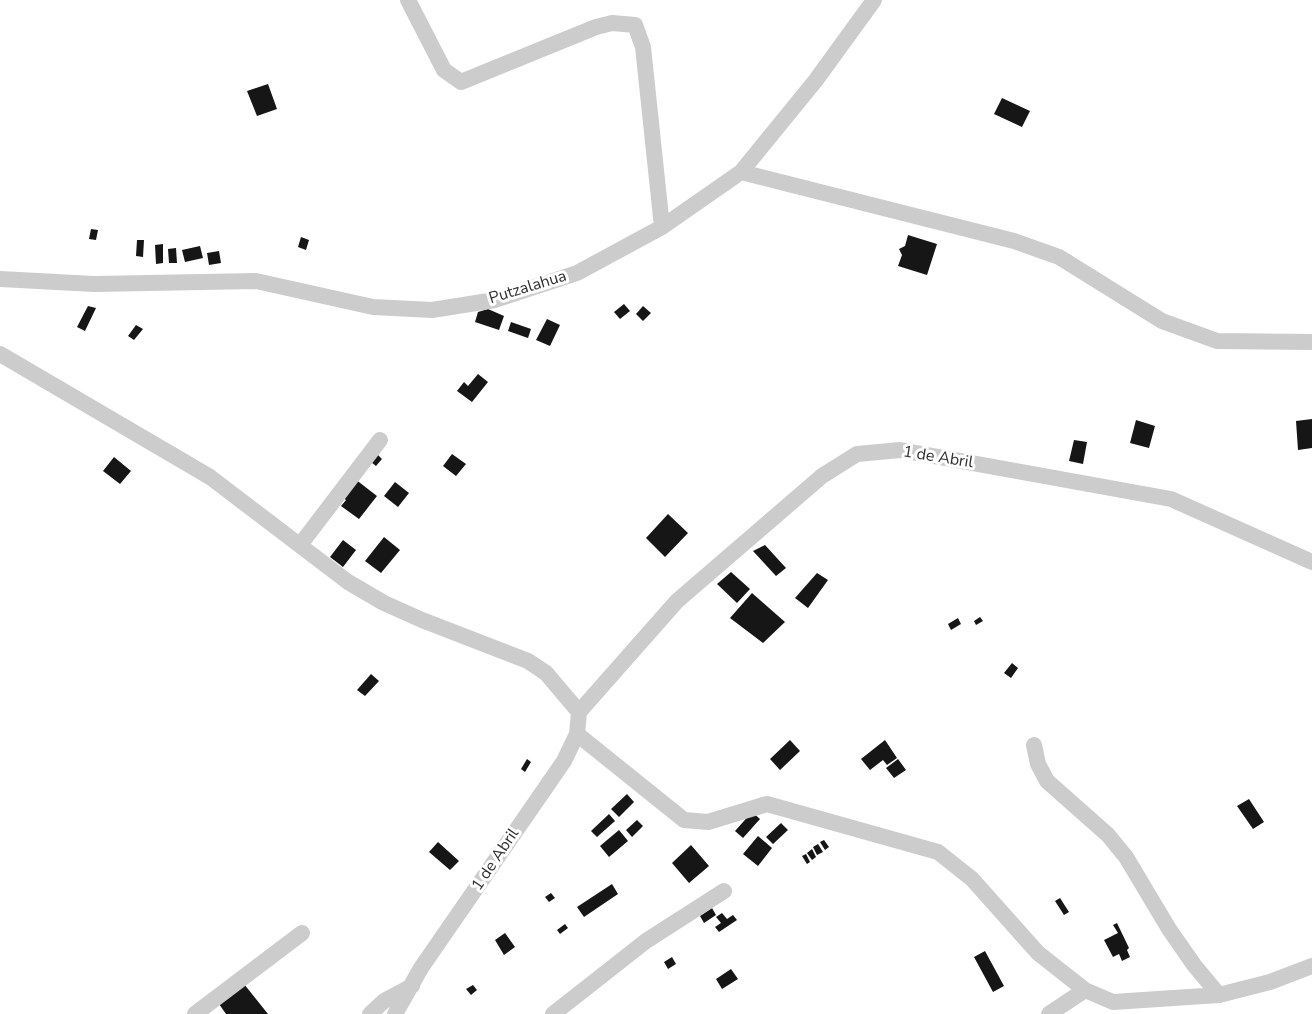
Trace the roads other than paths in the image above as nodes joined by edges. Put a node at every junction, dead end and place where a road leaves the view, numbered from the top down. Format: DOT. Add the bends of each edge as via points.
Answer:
graph roads {
  1 [pos="408,0"];
  2 [pos="874,0"];
  3 [pos="741,171"];
  4 [pos="662,227"];
  5 [pos="0,279"];
  6 [pos="1312,342"];
  7 [pos="0,354"];
  8 [pos="380,440"];
  9 [pos="300,545"];
  10 [pos="1312,562"];
  11 [pos="579,712"];
  12 [pos="577,734"];
  13 [pos="1034,745"];
  14 [pos="724,891"];
  15 [pos="302,933"];
  16 [pos="1312,966"];
  17 [pos="1085,990"];
  18 [pos="1219,995"];
  19 [pos="1118,1008"];
  20 [pos="393,1011"];
  21 [pos="199,1013"];
  22 [pos="370,1014"];
  23 [pos="553,1014"];
  24 [pos="1048,1014"];
  1 -- 4 [label="street" via="444,70 460,82 596,27 612,23 635,25 643,47"];
  2 -- 3 [label="street, Putzalahua" via="816,80"];
  3 -- 4 [label="street, Putzalahua"];
  3 -- 6 [label="street" via="1041,250 1059,257 1162,321 1217,341"];
  4 -- 5 [label="street, Putzalahua" via="577,273 495,300 432,310 373,307 256,281 94,284"];
  7 -- 9 [label="street" via="181,458"];
  8 -- 9 [label="street"];
  9 -- 11 [label="street" via="348,582 384,603 528,661 546,673"];
  10 -- 11 [label="street, 1 de Abril" via="1171,499 900,450 857,454 822,476 677,601"];
  11 -- 12 [label="street"];
  12 -- 17 [label="street" via="684,820 708,822 767,804 938,852 972,879 1038,953"];
  12 -- 20 [label="street, 1 de Abril" via="564,761"];
  13 -- 18 [label="street" via="1047,781 1102,829 1126,856 1169,929"];
  14 -- 23 [label="street" via="646,941"];
  15 -- 21 [label="street"];
  16 -- 18 [label="street"];
  17 -- 19 [label="street"];
  17 -- 24 [label="street"];
  18 -- 19 [label="street"];
  20 -- 22 [label="street, 1 de Abril"];
}
